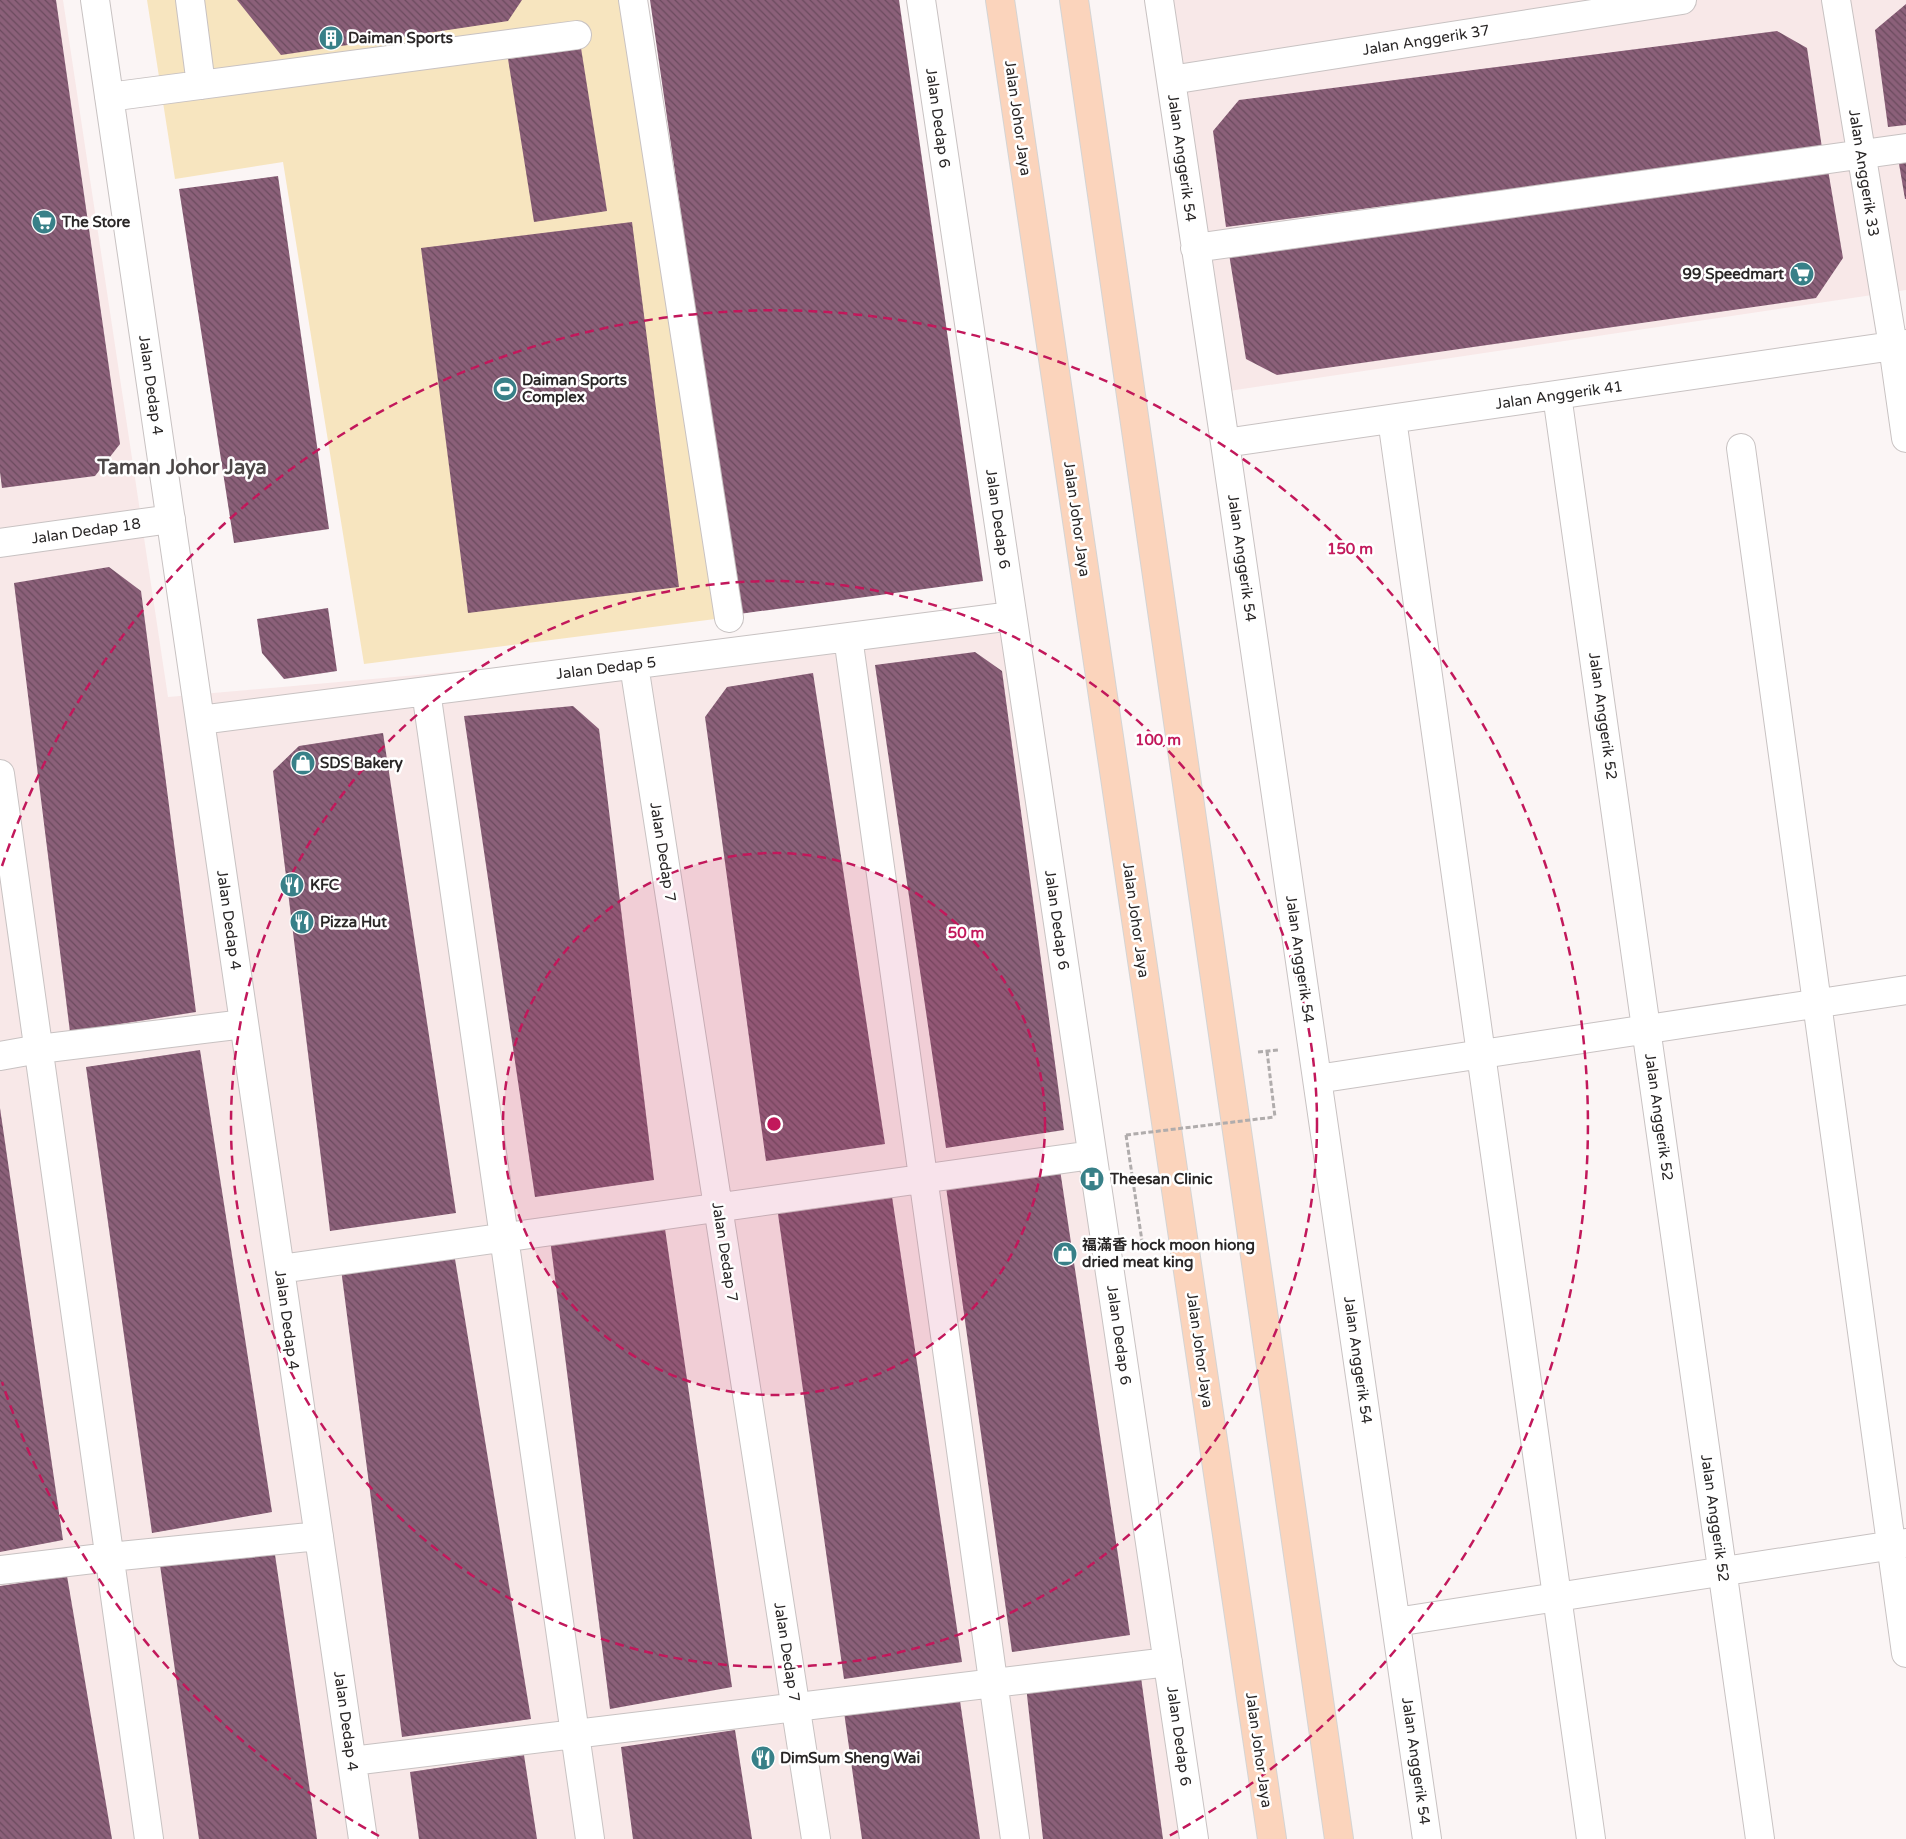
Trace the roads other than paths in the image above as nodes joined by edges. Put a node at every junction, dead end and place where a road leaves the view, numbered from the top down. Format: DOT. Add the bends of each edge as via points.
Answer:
graph roads {
  1 [pos="95,0"];
  2 [pos="190,0"];
  3 [pos="633,0"];
  4 [pos="921,0"];
  5 [pos="1000,0"];
  6 [pos="1074,0"];
  7 [pos="1159,0"];
  8 [pos="1682,0"];
  9 [pos="1836,0"];
  10 [pos="577,35"];
  11 [pos="1171,80"];
  12 [pos="201,85"];
  13 [pos="109,97"];
  14 [pos="1906,148"];
  15 [pos="1861,155"];
  16 [pos="1195,248"];
  17 [pos="1900,345"];
  18 [pos="1558,395"];
  19 [pos="1392,418"];
  20 [pos="1906,438"];
  21 [pos="1225,443"];
  22 [pos="1741,448"];
  23 [pos="171,519"];
  24 [pos="0,543"];
  25 [pos="1012,616"];
  26 [pos="729,618"];
  27 [pos="848,637"];
  28 [pos="634,664"];
  29 [pos="426,691"];
  30 [pos="200,720"];
  31 [pos="0,774"];
  32 [pos="1906,990"];
  33 [pos="1817,1004"];
  34 [pos="244,1024"];
  35 [pos="1646,1029"];
  36 [pos="39,1049"];
  37 [pos="1481,1054"];
  38 [pos="0,1056"];
  39 [pos="1317,1079"];
  40 [pos="1092,1155"];
  41 [pos="923,1179"];
  42 [pos="718,1208"];
  43 [pos="505,1237"];
  44 [pos="280,1269"];
  45 [pos="319,1536"];
  46 [pos="1899,1544"];
  47 [pos="110,1557"];
  48 [pos="0,1570"];
  49 [pos="1722,1571"];
  50 [pos="1557,1597"];
  51 [pos="1396,1622"];
  52 [pos="1906,1653"];
  53 [pos="1168,1662"];
  54 [pos="993,1683"];
  55 [pos="795,1707"];
  56 [pos="575,1734"];
  57 [pos="352,1761"];
  58 [pos="149,1839"];
  59 [pos="363,1839"];
  60 [pos="590,1839"];
  61 [pos="816,1839"];
  62 [pos="1015,1839"];
  63 [pos="1194,1839"];
  64 [pos="1272,1839"];
  65 [pos="1339,1839"];
  66 [pos="1427,1839"];
  67 [pos="1591,1839"];
  68 [pos="1760,1839"];
  1 -- 13 [label="street, Jalan Dedap 4"];
  2 -- 12 [label="street"];
  3 -- 26 [label="street"];
  4 -- 25 [label="street, Jalan Dedap 6"];
  5 -- 64 [label="main road, Jalan Johor Jaya"];
  6 -- 65 [label="main road"];
  7 -- 11 [label="street, Jalan Anggerik 54"];
  8 -- 11 [label="street, Jalan Anggerik 37"];
  9 -- 15 [label="street, Jalan Anggerik 33"];
  10 -- 12 [label="street"];
  11 -- 16 [label="street, Jalan Anggerik 54"];
  12 -- 13 [label="street"];
  13 -- 23 [label="street, Jalan Dedap 4"];
  14 -- 15 [label="street"];
  15 -- 16 [label="street"];
  15 -- 17 [label="street, Jalan Anggerik 33"];
  16 -- 21 [label="street, Jalan Anggerik 54"];
  17 -- 18 [label="street, Jalan Anggerik 41"];
  17 -- 20 [label="street, Jalan Anggerik 33"];
  18 -- 19 [label="street, Jalan Anggerik 41"];
  18 -- 35 [label="street, Jalan Anggerik 52"];
  19 -- 21 [label="street, Jalan Anggerik 41"];
  19 -- 37 [label="street"];
  21 -- 39 [label="street, Jalan Anggerik 54"];
  22 -- 33 [label="street"];
  23 -- 24 [label="street, Jalan Dedap 18"];
  23 -- 30 [label="street, Jalan Dedap 4"];
  25 -- 27 [label="street, Jalan Dedap 5"];
  25 -- 40 [label="street, Jalan Dedap 6"];
  27 -- 28 [label="street, Jalan Dedap 5"];
  27 -- 41 [label="street"];
  28 -- 29 [label="street, Jalan Dedap 5"];
  28 -- 42 [label="street, Jalan Dedap 7"];
  29 -- 30 [label="street, Jalan Dedap 5"];
  29 -- 43 [label="street"];
  30 -- 34 [label="street, Jalan Dedap 4"];
  31 -- 36 [label="street"];
  32 -- 33 [label="street"];
  33 -- 35 [label="street"];
  33 -- 46 [label="street"];
  34 -- 36 [label="street"];
  34 -- 44 [label="street, Jalan Dedap 4"];
  35 -- 37 [label="street"];
  35 -- 49 [label="street, Jalan Anggerik 52"];
  36 -- 38 [label="street"];
  36 -- 47 [label="street"];
  37 -- 39 [label="street"];
  37 -- 50 [label="street"];
  39 -- 51 [label="street, Jalan Anggerik 54"];
  40 -- 41 [label="street"];
  40 -- 53 [label="street, Jalan Dedap 6"];
  41 -- 42 [label="street"];
  41 -- 54 [label="street"];
  42 -- 43 [label="street"];
  42 -- 55 [label="street, Jalan Dedap 7"];
  43 -- 44 [label="street"];
  43 -- 56 [label="street"];
  44 -- 45 [label="street, Jalan Dedap 4"];
  45 -- 47 [label="street"];
  45 -- 57 [label="street, Jalan Dedap 4"];
  46 -- 49 [label="street"];
  46 -- 52 [label="street"];
  47 -- 48 [label="street"];
  47 -- 58 [label="street"];
  49 -- 50 [label="street"];
  49 -- 68 [label="street, Jalan Anggerik 52"];
  50 -- 51 [label="street"];
  50 -- 67 [label="street"];
  51 -- 66 [label="street, Jalan Anggerik 54"];
  53 -- 54 [label="street"];
  53 -- 63 [label="street, Jalan Dedap 6"];
  54 -- 55 [label="street"];
  54 -- 62 [label="street"];
  55 -- 56 [label="street"];
  55 -- 61 [label="street, Jalan Dedap 7"];
  56 -- 57 [label="street"];
  56 -- 60 [label="street"];
  57 -- 59 [label="street, Jalan Dedap 4"];
}
